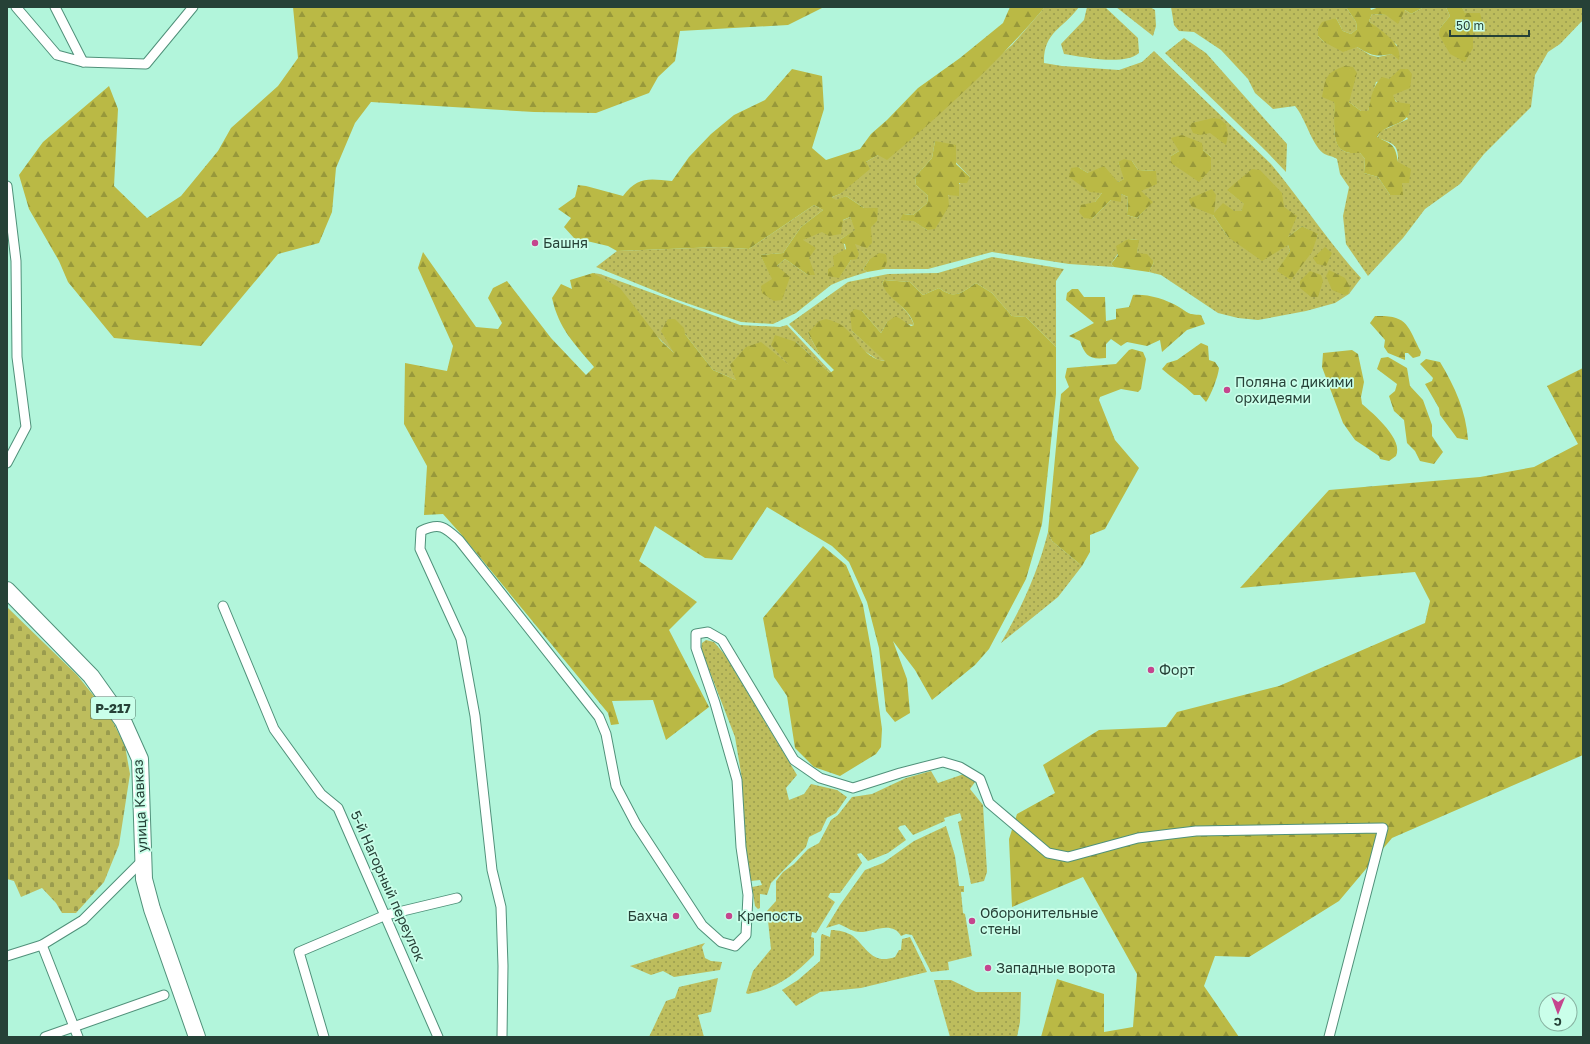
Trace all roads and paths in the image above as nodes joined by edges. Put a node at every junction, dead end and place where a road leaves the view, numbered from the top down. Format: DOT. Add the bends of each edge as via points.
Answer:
graph roads {
  1 [pos="16,7"];
  2 [pos="55,7"];
  3 [pos="194,7"];
  4 [pos="83,62"];
  5 [pos="7,186"];
  6 [pos="7,463"];
  7 [pos="7,590"];
  8 [pos="223,606"];
  9 [pos="143,860"];
  10 [pos="457,898"];
  11 [pos="386,915"];
  12 [pos="42,945"];
  13 [pos="7,956"];
  14 [pos="164,995"];
  15 [pos="74,1027"];
  16 [pos="45,1037"];
  17 [pos="78,1037"];
  18 [pos="197,1037"];
  19 [pos="324,1037"];
  20 [pos="438,1037"];
  21 [pos="502,1037"];
  22 [pos="1329,1037"];
  1 -- 4 [label="street" via="57,55"];
  2 -- 4 [label="street"];
  3 -- 4 [label="street" via="146,64"];
  5 -- 6 [label="street" via="16,261 17,357 26,427"];
  7 -- 9 [label="highway, улица Кавказ / Р-217" via="91,676 123,721 140,759"];
  8 -- 11 [label="street, 5-й Нагорный переулок" via="274,729 321,794 338,808"];
  9 -- 12 [label="street" via="83,920"];
  9 -- 18 [label="highway, улица Кавказ / Р-217" via="144,879 152,909"];
  10 -- 11 [label="street"];
  11 -- 19 [label="street" via="299,952"];
  11 -- 20 [label="street, 5-й Нагорный переулок"];
  12 -- 13 [label="street"];
  12 -- 15 [label="street"];
  14 -- 15 [label="street"];
  15 -- 16 [label="street"];
  15 -- 17 [label="street"];
  21 -- 22 [label="street" via="501,907 492,870 475,716 461,640 420,549 421,531 431,526 445,527 459,540 599,717 606,734 616,786 636,824 702,925 721,942 735,946 746,935 748,895 741,847 737,780 696,648 696,634 708,632 722,640 794,760 820,778 853,788 943,762 960,767 980,779 989,803 1048,853 1068,857 1138,838 1196,831 1383,828"];
}
